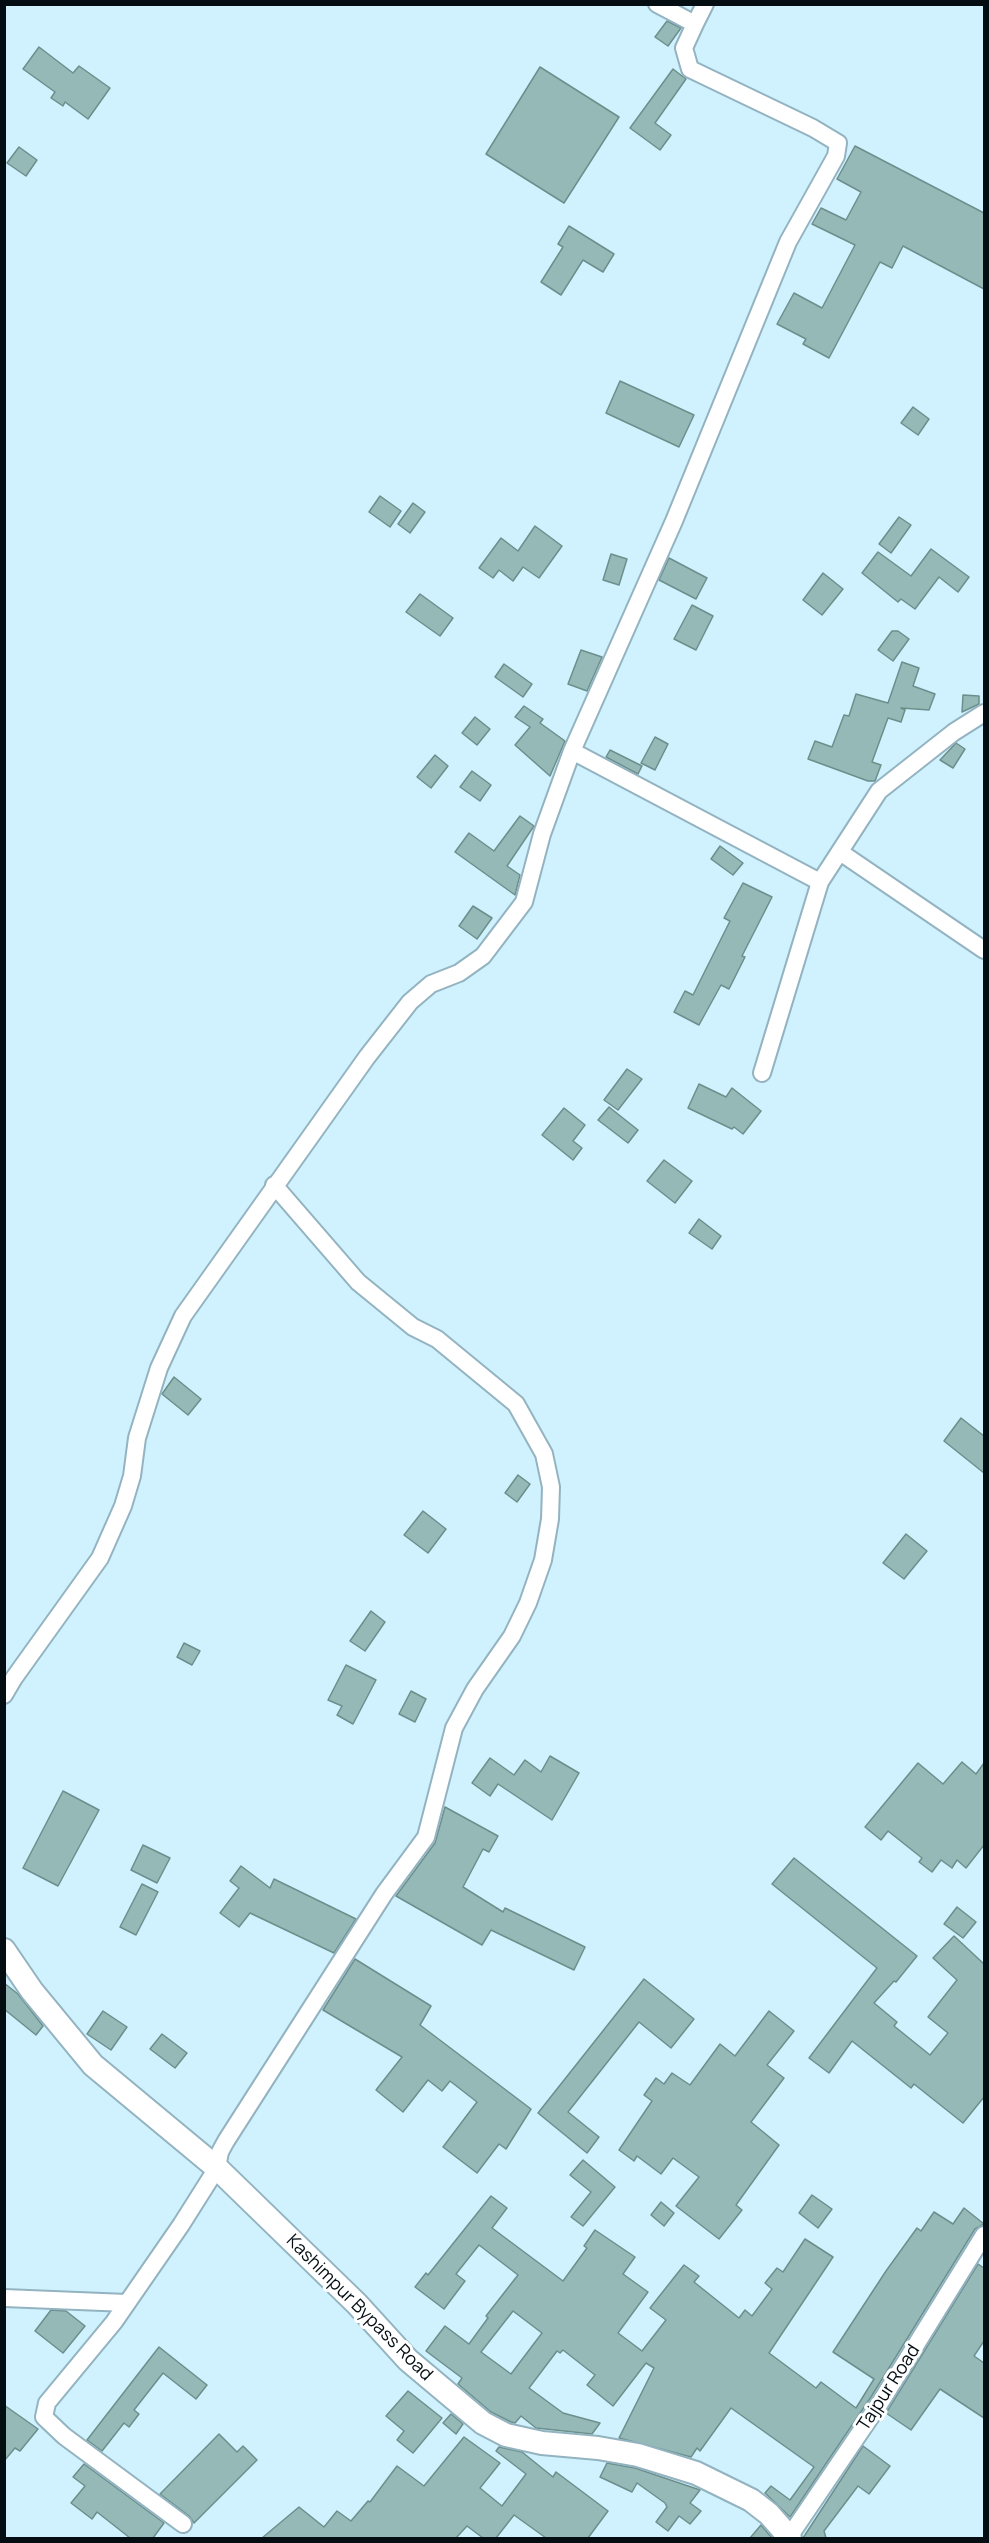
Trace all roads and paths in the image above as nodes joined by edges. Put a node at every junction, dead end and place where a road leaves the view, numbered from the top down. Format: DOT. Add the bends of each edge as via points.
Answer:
graph roads {
  1 [pos="657,4"];
  2 [pos="705,4"];
  3 [pos="695,24"];
  4 [pos="984,713"];
  5 [pos="572,752"];
  6 [pos="840,852"];
  7 [pos="820,882"];
  8 [pos="984,950"];
  9 [pos="762,1073"];
  10 [pos="274,1185"];
  11 [pos="4,1695"];
  12 [pos="4,1950"];
  13 [pos="217,2168"];
  14 [pos="984,2235"];
  15 [pos="4,2298"];
  16 [pos="127,2303"];
  17 [pos="183,2524"];
  18 [pos="790,2538"];
  1 -- 3 [label="street"];
  2 -- 3 [label="street"];
  3 -- 5 [label="street" via="684,48 690,69 813,128 838,143 836,156 788,242 674,521"];
  4 -- 6 [label="street" via="879,791"];
  5 -- 7 [label="street"];
  5 -- 10 [label="street" via="542,834 530,887 513,918 483,956 459,973 431,984 410,1002"];
  6 -- 7 [label="street"];
  6 -- 8 [label="street"];
  7 -- 9 [label="street"];
  10 -- 11 [label="street" via="172,1336 137,1438 123,1506 100,1558"];
  10 -- 13 [label="street" via="358,1282 413,1327 438,1339 516,1404 544,1454 551,1487 550,1519 543,1560 528,1603 512,1636 453,1728 426,1837 333,1970 226,2141"];
  12 -- 13 [label="main road, Kashimpur Bypass Road" via="93,2065"];
  13 -- 16 [label="street"];
  13 -- 18 [label="main road, Kashimpur Bypass Road" via="357,2304 408,2360 483,2423 506,2435 638,2455 696,2474 751,2500"];
  14 -- 18 [label="street, Tajpur Road" via="880,2403"];
  15 -- 16 [label="street"];
  16 -- 17 [label="street" via="48,2403 44,2417"];
}
